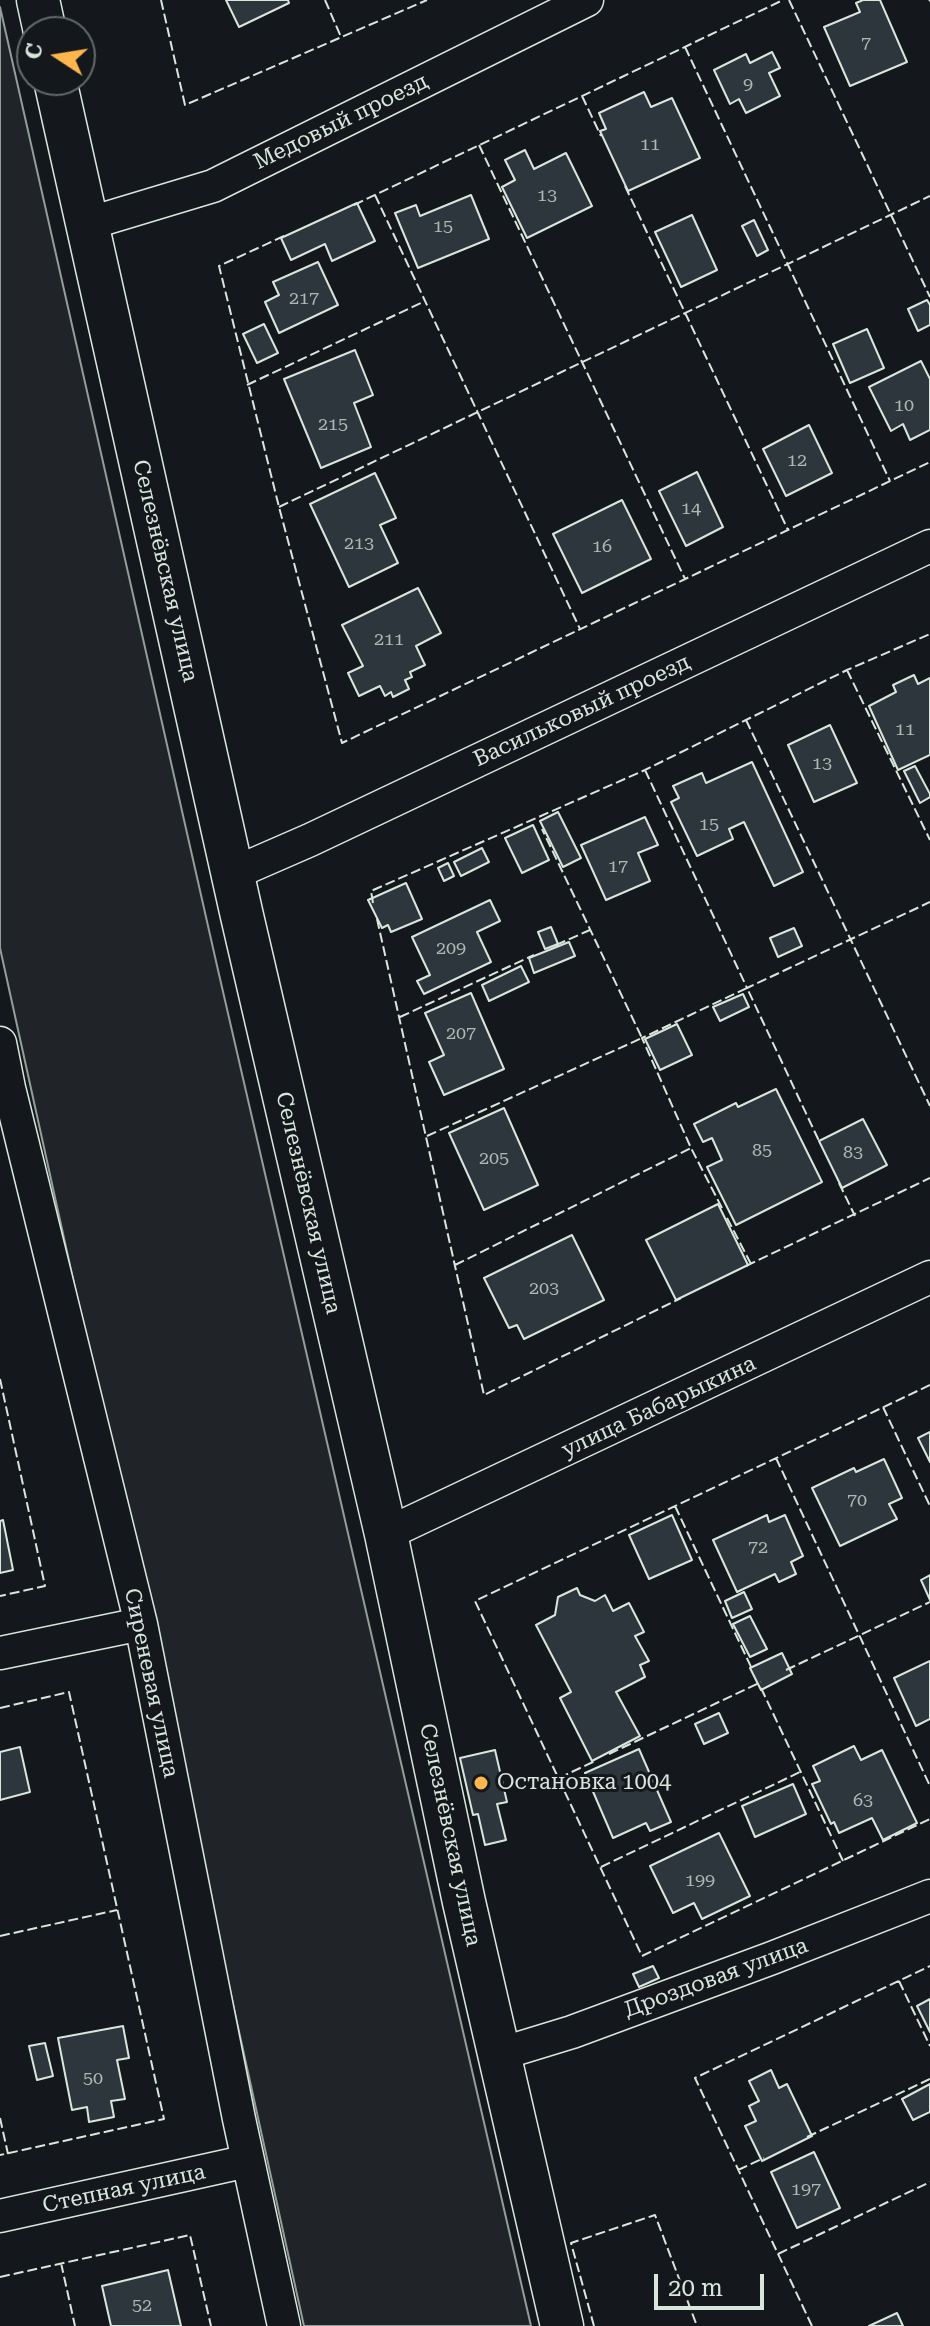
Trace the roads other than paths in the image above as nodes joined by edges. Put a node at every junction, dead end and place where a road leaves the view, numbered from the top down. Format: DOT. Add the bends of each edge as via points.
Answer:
graph roads {
  1 [pos="587,0"];
  2 [pos="59,96"];
  3 [pos="87,224"];
  4 [pos="930,546"];
  5 [pos="232,874"];
  6 [pos="0,1043"];
  7 [pos="4,1089"];
  8 [pos="930,1277"];
  9 [pos="386,1534"];
  10 [pos="141,1624"];
  11 [pos="0,1653"];
  12 [pos="930,1896"];
  13 [pos="500,2054"];
  14 [pos="248,2161"];
  15 [pos="0,2216"];
  16 [pos="284,2326"];
  17 [pos="562,2326"];
  1 -- 3 [label="street, Медовый проезд" via="213,186"];
  2 -- 3 [label="street, Селезнёвская улица"];
  3 -- 5 [label="street, Селезнёвская улица"];
  4 -- 5 [label="street, Васильковый проезд"];
  5 -- 9 [label="street, Селезнёвская улица"];
  6 -- 7 [label="street, Сиреневая улица"];
  7 -- 10 [label="street, Сиреневая улица"];
  8 -- 9 [label="street, улица Бабарыкина"];
  9 -- 13 [label="street, Селезнёвская улица"];
  10 -- 11 [label="street"];
  10 -- 14 [label="street, Сиреневая улица"];
  12 -- 13 [label="street, Дроздовая улица" via="572,2032"];
  13 -- 17 [label="street, Селезнёвская улица"];
  14 -- 15 [label="street, Степная улица"];
  14 -- 16 [label="street, Сиреневая улица"];
}
